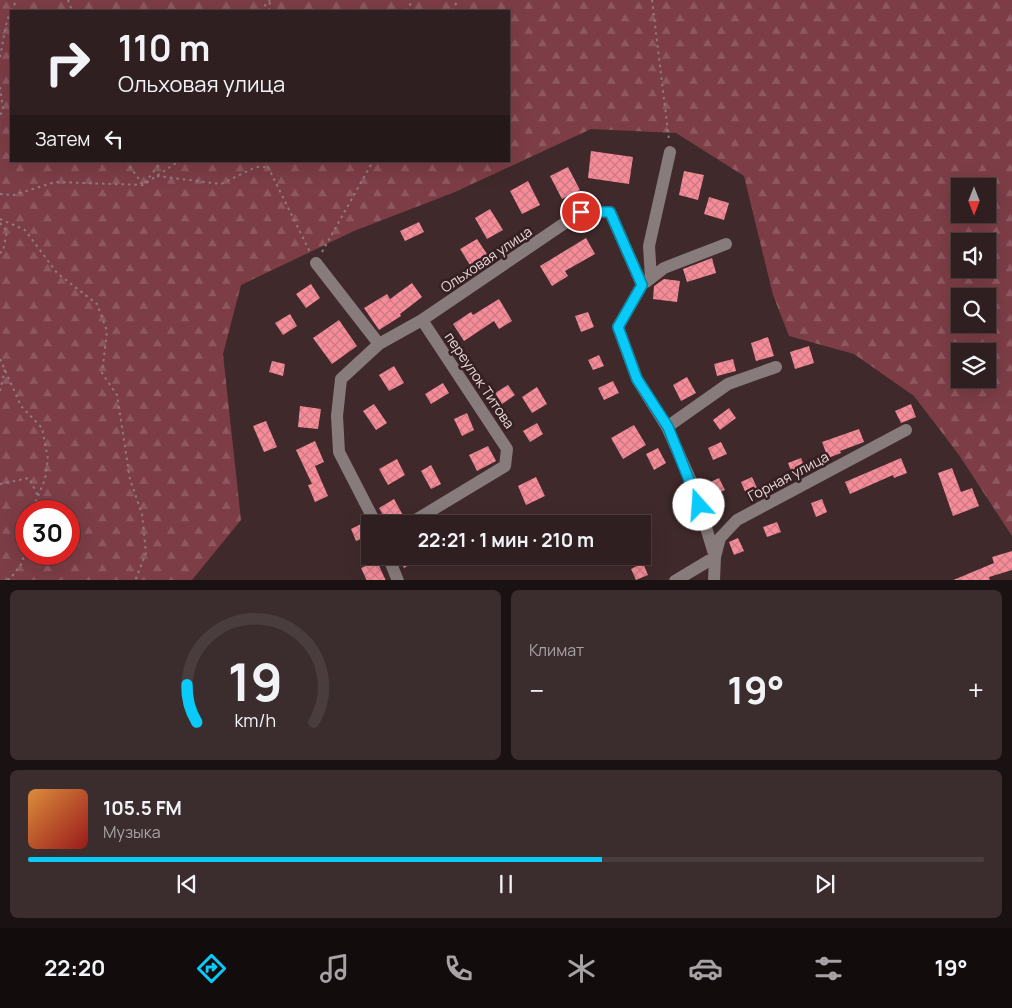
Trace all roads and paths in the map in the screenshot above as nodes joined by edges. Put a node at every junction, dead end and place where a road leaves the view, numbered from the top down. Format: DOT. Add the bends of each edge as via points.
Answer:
graph roads {
  1 [pos="270,0"];
  2 [pos="652,0"];
  3 [pos="261,10"];
  4 [pos="10,13"];
  5 [pos="0,57"];
  6 [pos="0,87"];
  7 [pos="0,116"];
  8 [pos="670,152"];
  9 [pos="127,162"];
  10 [pos="161,162"];
  11 [pos="177,162"];
  12 [pos="265,162"];
  13 [pos="372,162"];
  14 [pos="267,167"];
  15 [pos="156,176"];
  16 [pos="144,185"];
  17 [pos="0,194"];
  18 [pos="0,219"];
  19 [pos="0,223"];
  20 [pos="726,244"];
  21 [pos="0,253"];
  22 [pos="316,263"];
  23 [pos="646,282"];
  24 [pos="422,320"];
  25 [pos="379,344"];
  26 [pos="0,359"];
  27 [pos="776,367"];
  28 [pos="6,368"];
  29 [pos="0,391"];
  30 [pos="668,427"];
  31 [pos="906,430"];
  32 [pos="0,484"];
  33 [pos="38,496"];
  34 [pos="36,500"];
  35 [pos="371,515"];
  36 [pos="424,515"];
  37 [pos="715,557"];
  38 [pos="20,565"];
  39 [pos="392,565"];
  40 [pos="1,580"];
  41 [pos="135,580"];
  42 [pos="398,580"];
  43 [pos="675,580"];
  44 [pos="714,580"];
  1 -- 3 [label="path"];
  2 -- 8 [label="path"];
  4 -- 5 [label="path"];
  6 -- 7 [label="path" via="3,109"];
  8 -- 23 [label="street" via="649,246"];
  9 -- 16 [label="path"];
  10 -- 16 [label="path"];
  11 -- 15 [label="path"];
  12 -- 14 [label="path"];
  13 -- 22 [label="path"];
  14 -- 15 [label="path" via="256,167 221,184"];
  14 -- 22 [label="path"];
  15 -- 16 [label="path"];
  16 -- 17 [label="path" via="55,182 14,195"];
  18 -- 41 [label="path" via="25,230 57,273 97,304 107,331 102,373 117,395 130,479 142,514 146,553"];
  19 -- 21 [label="path" via="7,231"];
  20 -- 23 [label="street" via="664,268"];
  22 -- 25 [label="street"];
  23 -- 24 [label="street, Ольховая улица" via="610,212 581,212"];
  23 -- 30 [label="street" via="618,327 637,379"];
  24 -- 25 [label="street, Ольховая улица"];
  24 -- 36 [label="street, переулок Титова" via="507,449 505,466"];
  25 -- 35 [label="street, Ольховая улица" via="341,379 336,416 339,452"];
  26 -- 28 [label="path"];
  27 -- 30 [label="street" via="728,384"];
  28 -- 29 [label="path"];
  28 -- 33 [label="path" via="22,406 42,428 48,459"];
  30 -- 37 [label="street" via="694,488"];
  31 -- 37 [label="street, Горная улица" via="737,520 720,538"];
  32 -- 33 [label="path" via="28,478"];
  33 -- 34 [label="path"];
  37 -- 43 [label="street"];
  37 -- 44 [label="street"];
  38 -- 40 [label="path" via="10,579"];
  39 -- 42 [label="street"];
}
